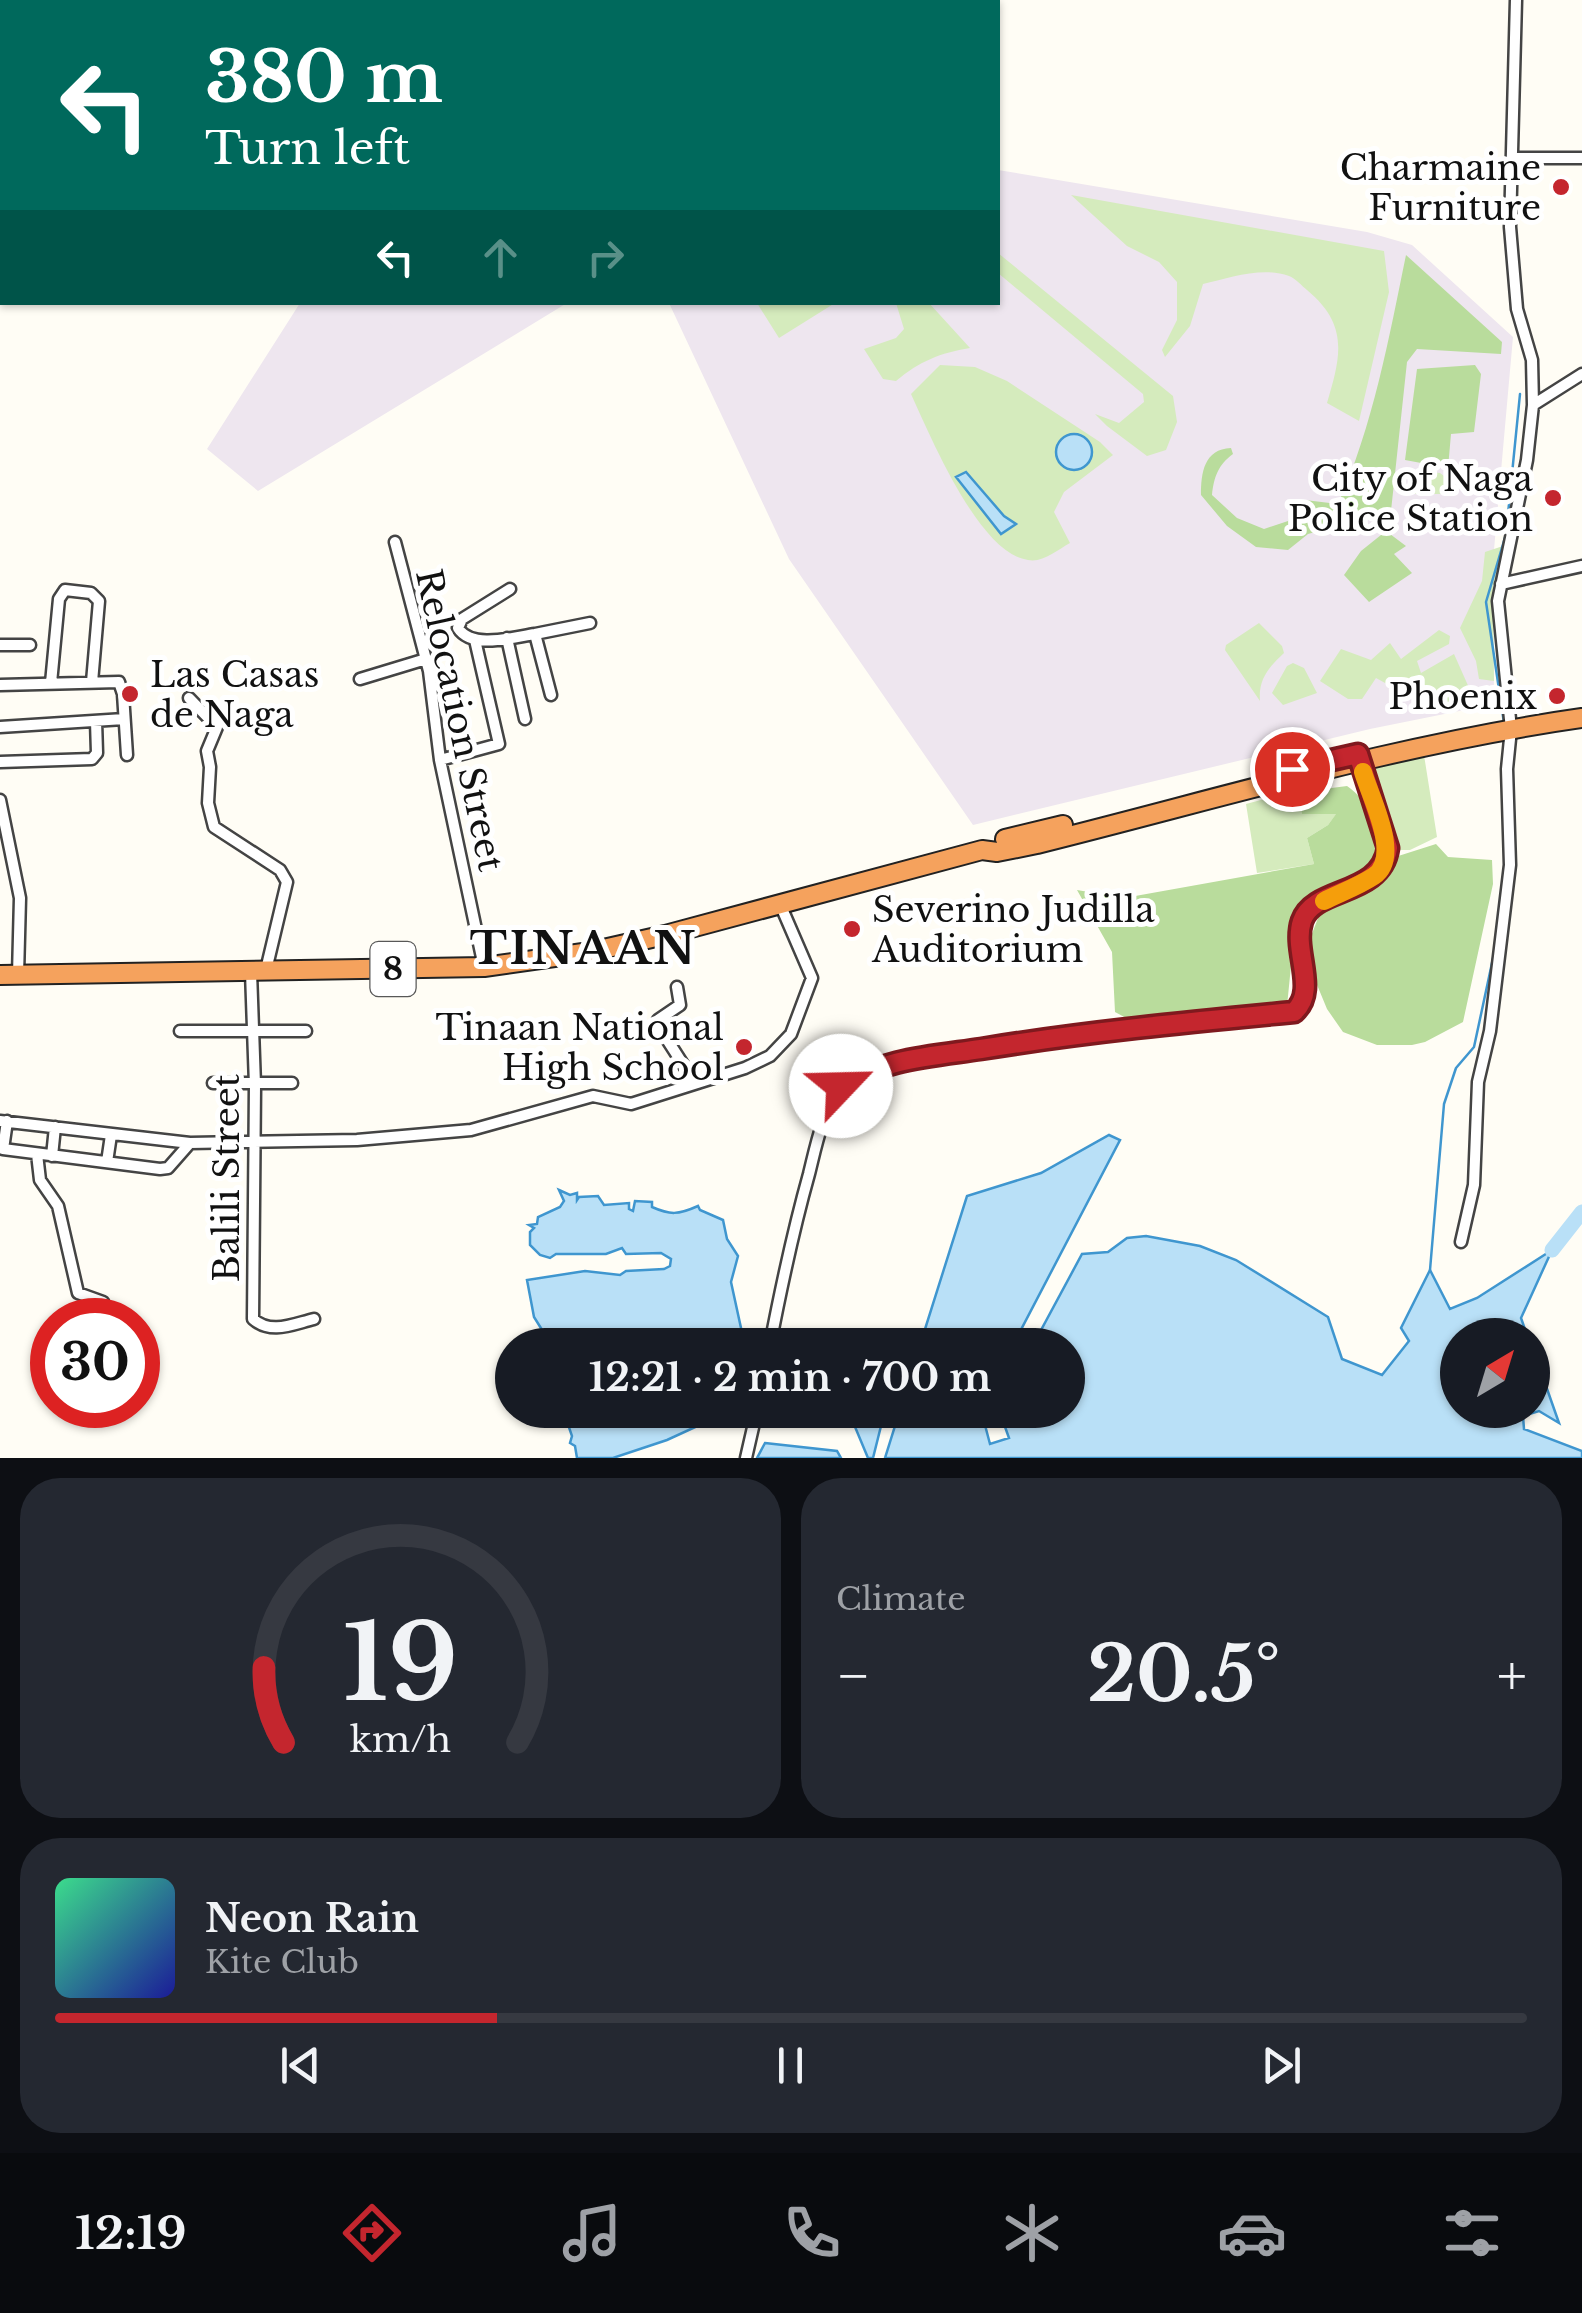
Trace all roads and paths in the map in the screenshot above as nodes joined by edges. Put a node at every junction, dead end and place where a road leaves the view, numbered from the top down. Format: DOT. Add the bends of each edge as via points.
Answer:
graph roads {
  1 [pos="1516,0"];
  2 [pos="1512,158"];
  3 [pos="1582,158"];
  4 [pos="1582,374"];
  5 [pos="1533,406"];
  6 [pos="395,542"];
  7 [pos="1582,566"];
  8 [pos="1501,584"];
  9 [pos="510,588"];
  10 [pos="590,623"];
  11 [pos="535,634"];
  12 [pos="507,638"];
  13 [pos="476,640"];
  14 [pos="0,645"];
  15 [pos="30,645"];
  16 [pos="426,659"];
  17 [pos="360,679"];
  18 [pos="92,682"];
  19 [pos="52,683"];
  20 [pos="0,685"];
  21 [pos="550,695"];
  22 [pos="189,698"];
  23 [pos="525,718"];
  24 [pos="1582,718"];
  25 [pos="124,719"];
  26 [pos="96,722"];
  27 [pos="0,727"];
  28 [pos="1503,730"];
  29 [pos="126,755"];
  30 [pos="1359,758"];
  31 [pos="440,760"];
  32 [pos="0,762"];
  33 [pos="0,800"];
  34 [pos="780,904"];
  35 [pos="484,967"];
  36 [pos="258,971"];
  37 [pos="9,975"];
  38 [pos="677,987"];
  39 [pos="180,1031"];
  40 [pos="306,1031"];
  41 [pos="252,1032"];
  42 [pos="696,1082"];
  43 [pos="213,1084"];
  44 [pos="292,1084"];
  45 [pos="255,1085"];
  46 [pos="3,1121"];
  47 [pos="54,1128"];
  48 [pos="111,1134"];
  49 [pos="252,1141"];
  50 [pos="190,1143"];
  51 [pos="1,1149"];
  52 [pos="37,1154"];
  53 [pos="52,1156"];
  54 [pos="107,1162"];
  55 [pos="1460,1242"];
  56 [pos="92,1298"];
  57 [pos="314,1318"];
  58 [pos="773,1328"];
  59 [pos="753,1428"];
  60 [pos="746,1458"];
  1 -- 2 [label="street"];
  2 -- 3 [label="street"];
  2 -- 5 [label="street" via="1512,274 1532,360"];
  4 -- 5 [label="street"];
  5 -- 8 [label="street"];
  6 -- 16 [label="street, Relocation Street"];
  7 -- 8 [label="street"];
  8 -- 28 [label="street"];
  9 -- 13 [label="street" via="462,619 462,635"];
  10 -- 11 [label="street"];
  11 -- 12 [label="street"];
  11 -- 21 [label="street"];
  12 -- 13 [label="street"];
  12 -- 23 [label="street"];
  13 -- 31 [label="street" via="499,744"];
  14 -- 15 [label="street"];
  16 -- 17 [label="street"];
  16 -- 31 [label="street, Relocation Street"];
  18 -- 19 [label="street"];
  18 -- 19 [label="street" via="99,601 92,593 65,590"];
  18 -- 25 [label="street" via="118,682"];
  19 -- 20 [label="street"];
  22 -- 36 [label="street, Balili Street" via="216,727 206,751 214,827 280,870 287,882"];
  24 -- 28 [label="highway, 8"];
  25 -- 26 [label="street"];
  25 -- 29 [label="street"];
  26 -- 27 [label="street"];
  26 -- 32 [label="street" via="92,759"];
  28 -- 30 [label="highway, 8"];
  28 -- 55 [label="street" via="1506,917 1478,1082 1474,1185"];
  30 -- 34 [label="highway, 8" via="996,841"];
  30 -- 58 [label="street" via="1388,848 1386,864 1310,908 1302,921 1304,1004 1294,1012 1086,1032 858,1074 841,1086 822,1124"];
  31 -- 35 [label="street, Relocation Street"];
  33 -- 37 [label="street" via="20,898"];
  34 -- 35 [label="highway, 8" via="590,952"];
  34 -- 42 [label="street" via="812,978 800,1015 770,1056"];
  35 -- 36 [label="highway, 8"];
  36 -- 37 [label="highway, 8"];
  36 -- 41 [label="street, Balili Street"];
  38 -- 42 [label="street" via="680,1004 658,1020 659,1027"];
  39 -- 41 [label="street"];
  40 -- 41 [label="street"];
  41 -- 45 [label="street, Balili Street"];
  42 -- 49 [label="street" via="630,1104 594,1096 471,1130"];
  43 -- 45 [label="street"];
  44 -- 45 [label="street"];
  45 -- 49 [label="street, Balili Street"];
  46 -- 47 [label="street"];
  46 -- 51 [label="street"];
  47 -- 48 [label="street"];
  47 -- 53 [label="street"];
  48 -- 50 [label="street"];
  48 -- 54 [label="street"];
  49 -- 50 [label="street"];
  49 -- 57 [label="street, Balili Street" via="253,1319 274,1328"];
  50 -- 54 [label="street" via="168,1168"];
  51 -- 52 [label="street"];
  52 -- 53 [label="street"];
  52 -- 56 [label="street" via="40,1180 58,1206 78,1293"];
  53 -- 54 [label="street"];
  59 -- 60 [label="street"];
}
